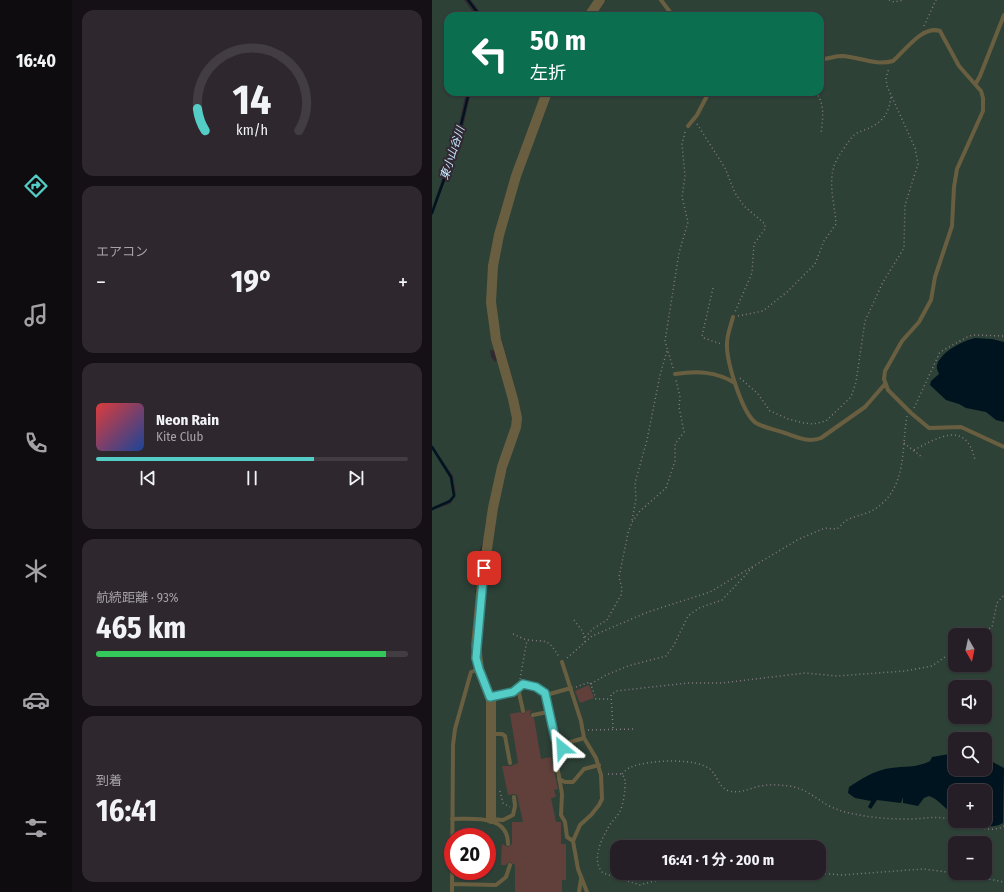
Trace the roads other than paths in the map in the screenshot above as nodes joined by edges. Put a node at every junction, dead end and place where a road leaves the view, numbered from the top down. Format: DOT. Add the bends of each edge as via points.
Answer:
graph roads {
  1 [pos="600,0"];
  2 [pos="661,0"];
  3 [pos="592,12"];
  4 [pos="670,12"];
  5 [pos="1004,15"];
  6 [pos="824,58"];
  7 [pos="976,84"];
  8 [pos="546,96"];
  9 [pos="707,96"];
  10 [pos="688,126"];
  11 [pos="734,317"];
  12 [pos="675,374"];
  13 [pos="735,383"];
  14 [pos="885,384"];
  15 [pos="1004,447"];
  16 [pos="562,662"];
  17 [pos="479,669"];
  18 [pos="520,687"];
  19 [pos="571,688"];
  20 [pos="546,695"];
  21 [pos="490,697"];
  22 [pos="523,711"];
  23 [pos="548,712"];
  24 [pos="533,715"];
  25 [pos="491,734"];
  26 [pos="584,738"];
  27 [pos="562,748"];
  28 [pos="510,763"];
  29 [pos="599,765"];
  30 [pos="559,779"];
  31 [pos="514,797"];
  32 [pos="452,819"];
  33 [pos="491,820"];
  34 [pos="573,841"];
  35 [pos="508,844"];
  36 [pos="510,865"];
  37 [pos="582,878"];
  38 [pos="452,884"];
  39 [pos="452,892"];
  40 [pos="579,892"];
  41 [pos="587,892"];
  1 -- 3 [label="street"];
  2 -- 4 [label="lane"];
  5 -- 7 [label="lane"];
  6 -- 7 [label="lane" via="841,56 879,63 893,61 924,33 940,32 959,66"];
  7 -- 14 [label="lane" via="983,98 983,111 957,168 952,226 930,300 919,322 902,341 885,371"];
  8 -- 17 [label="street" via="516,176 492,266 491,302 496,338 513,399 516,427 502,467 493,508 476,646"];
  9 -- 10 [label="lane"];
  11 -- 13 [label="lane" via="727,346"];
  12 -- 13 [label="lane" via="704,372 720,375"];
  13 -- 14 [label="lane" via="748,412 756,422 805,440 821,438 865,407"];
  14 -- 15 [label="lane" via="909,412 929,428 961,427"];
  16 -- 19 [label="lane"];
  17 -- 21 [label="street"];
  17 -- 32 [label="lane" via="470,672 455,729"];
  18 -- 20 [label="lane" via="528,684"];
  18 -- 21 [label="lane" via="513,692"];
  18 -- 22 [label="lane"];
  19 -- 20 [label="lane"];
  19 -- 26 [label="lane"];
  20 -- 23 [label="lane"];
  21 -- 25 [label="street"];
  23 -- 24 [label="lane"];
  23 -- 27 [label="lane" via="555,738"];
  25 -- 28 [label="lane" via="505,736"];
  25 -- 33 [label="street"];
  26 -- 27 [label="lane" via="567,743"];
  26 -- 29 [label="lane"];
  27 -- 30 [label="lane" via="556,759"];
  29 -- 30 [label="lane" via="584,769 573,782"];
  29 -- 34 [label="lane" via="602,799 592,815 580,825"];
  30 -- 34 [label="lane" via="562,794 561,815 565,822 567,837"];
  31 -- 33 [label="lane" via="513,816"];
  32 -- 33 [label="lane"];
  32 -- 38 [label="lane"];
  33 -- 35 [label="lane" via="504,830"];
  34 -- 37 [label="lane"];
  36 -- 38 [label="lane" via="506,877 496,885"];
  37 -- 40 [label="lane"];
  37 -- 41 [label="lane"];
  38 -- 39 [label="lane"];
}
